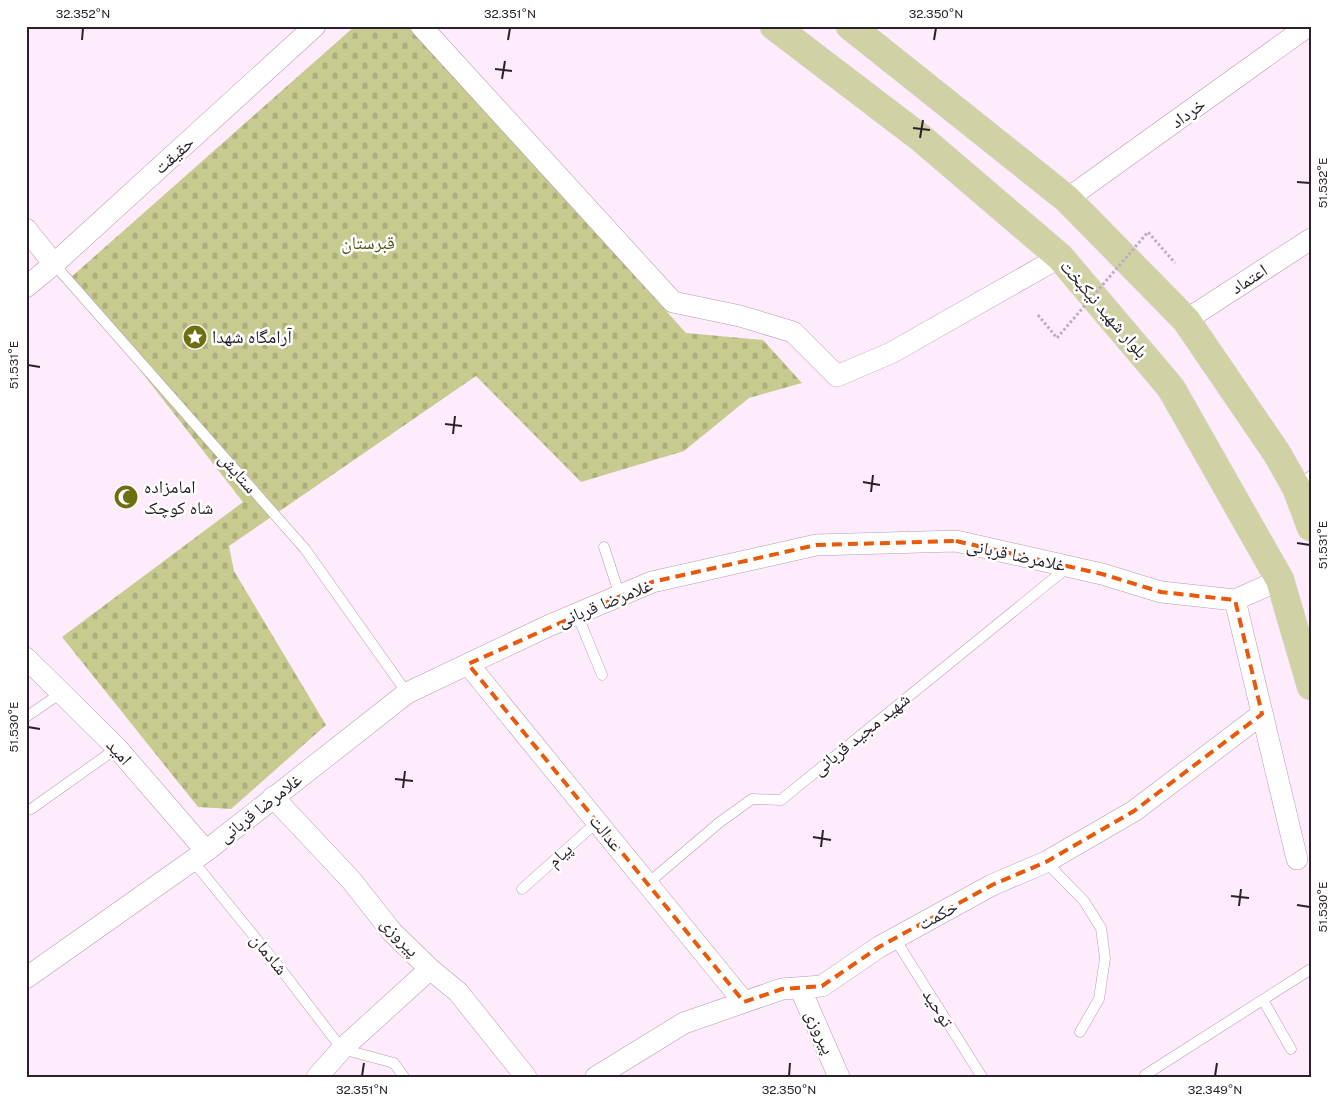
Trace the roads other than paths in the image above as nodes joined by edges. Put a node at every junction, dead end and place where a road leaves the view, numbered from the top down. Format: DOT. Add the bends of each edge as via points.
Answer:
graph roads {
  1 [pos="315,26"];
  2 [pos="421,26"];
  3 [pos="774,26"];
  4 [pos="850,26"];
  5 [pos="1308,26"];
  6 [pos="1067,199"];
  7 [pos="26,229"];
  8 [pos="1311,239"];
  9 [pos="1060,257"];
  10 [pos="54,264"];
  11 [pos="26,266"];
  12 [pos="26,287"];
  13 [pos="1186,320"];
  14 [pos="1303,481"];
  15 [pos="1311,527"];
  16 [pos="604,547"];
  17 [pos="1069,566"];
  18 [pos="1280,580"];
  19 [pos="620,596"];
  20 [pos="1235,600"];
  21 [pos="577,614"];
  22 [pos="26,658"];
  23 [pos="468,664"];
  24 [pos="602,675"];
  25 [pos="1311,686"];
  26 [pos="61,692"];
  27 [pos="407,693"];
  28 [pos="1262,714"];
  29 [pos="26,717"];
  30 [pos="116,748"];
  31 [pos="273,798"];
  32 [pos="31,810"];
  33 [pos="597,822"];
  34 [pos="200,856"];
  35 [pos="1297,859"];
  36 [pos="1046,862"];
  37 [pos="647,884"];
  38 [pos="522,889"];
  39 [pos="895,938"];
  40 [pos="430,969"];
  41 [pos="1311,969"];
  42 [pos="26,978"];
  43 [pos="800,988"];
  44 [pos="1263,1000"];
  45 [pos="744,1002"];
  46 [pos="1080,1032"];
  47 [pos="342,1049"];
  48 [pos="1292,1049"];
  49 [pos="1145,1075"];
  50 [pos="317,1077"];
  51 [pos="404,1077"];
  52 [pos="526,1077"];
  53 [pos="596,1077"];
  54 [pos="840,1077"];
  55 [pos="982,1077"];
  1 -- 10 [label="street, حقیقت"];
  2 -- 9 [label="street" via="673,302 740,316 794,332 837,376 891,353"];
  3 -- 9 [label="main road, بلوار شهید نیکبخت" via="922,139"];
  4 -- 6 [label="main road"];
  5 -- 6 [label="street, خرداد"];
  6 -- 13 [label="main road"];
  7 -- 10 [label="street"];
  8 -- 13 [label="street, اعتماد"];
  9 -- 18 [label="main road, بلوار شهید نیکبخت" via="1171,388"];
  10 -- 11 [label="street"];
  10 -- 12 [label="street"];
  10 -- 27 [label="lane, ستایش" via="305,549"];
  13 -- 14 [label="main road" via="1276,452"];
  14 -- 15 [label="main road"];
  16 -- 19 [label="lane"];
  17 -- 19 [label="street, غلامرضا قربانی" via="956,542 816,545 652,582"];
  17 -- 20 [label="street, غلامرضا قربانی" via="1161,592"];
  17 -- 37 [label="lane, شهید مجید قربانی" via="780,800 752,799"];
  18 -- 20 [label="street"];
  18 -- 25 [label="main road, بلوار شهید نیکبخت"];
  19 -- 21 [label="street, غلامرضا قربانی"];
  20 -- 28 [label="street"];
  21 -- 23 [label="street, غلامرضا قربانی"];
  21 -- 24 [label="lane"];
  22 -- 26 [label="street, امید"];
  23 -- 27 [label="street, غلامرضا قربانی"];
  23 -- 33 [label="street, عدالت"];
  26 -- 29 [label="lane"];
  26 -- 30 [label="street, امید"];
  27 -- 31 [label="street, غلامرضا قربانی"];
  28 -- 35 [label="street"];
  28 -- 36 [label="street, حکمت" via="1134,811"];
  30 -- 32 [label="lane"];
  30 -- 34 [label="street, امید"];
  31 -- 34 [label="street, غلامرضا قربانی"];
  31 -- 40 [label="street, پیروزی" via="352,880 392,932"];
  33 -- 37 [label="street, عدالت"];
  33 -- 38 [label="lane, پیام"];
  34 -- 42 [label="street, غلامرضا قربانی"];
  34 -- 47 [label="lane, شادمان"];
  36 -- 39 [label="street, حکمت" via="992,885"];
  36 -- 46 [label="lane" via="1084,901 1101,928 1105,958 1099,999"];
  37 -- 45 [label="street, عدالت"];
  39 -- 43 [label="street, حکمت" via="822,986"];
  39 -- 55 [label="lane, توحید"];
  40 -- 47 [label="street"];
  40 -- 52 [label="street, پیروزی" via="458,992"];
  41 -- 44 [label="lane"];
  43 -- 45 [label="street, حکمت" via="782,989"];
  43 -- 54 [label="street, پیروزی"];
  44 -- 48 [label="lane"];
  44 -- 49 [label="lane"];
  45 -- 53 [label="street, حکمت" via="684,1023 619,1067"];
  47 -- 50 [label="street"];
  47 -- 51 [label="lane" via="394,1063"];
}
